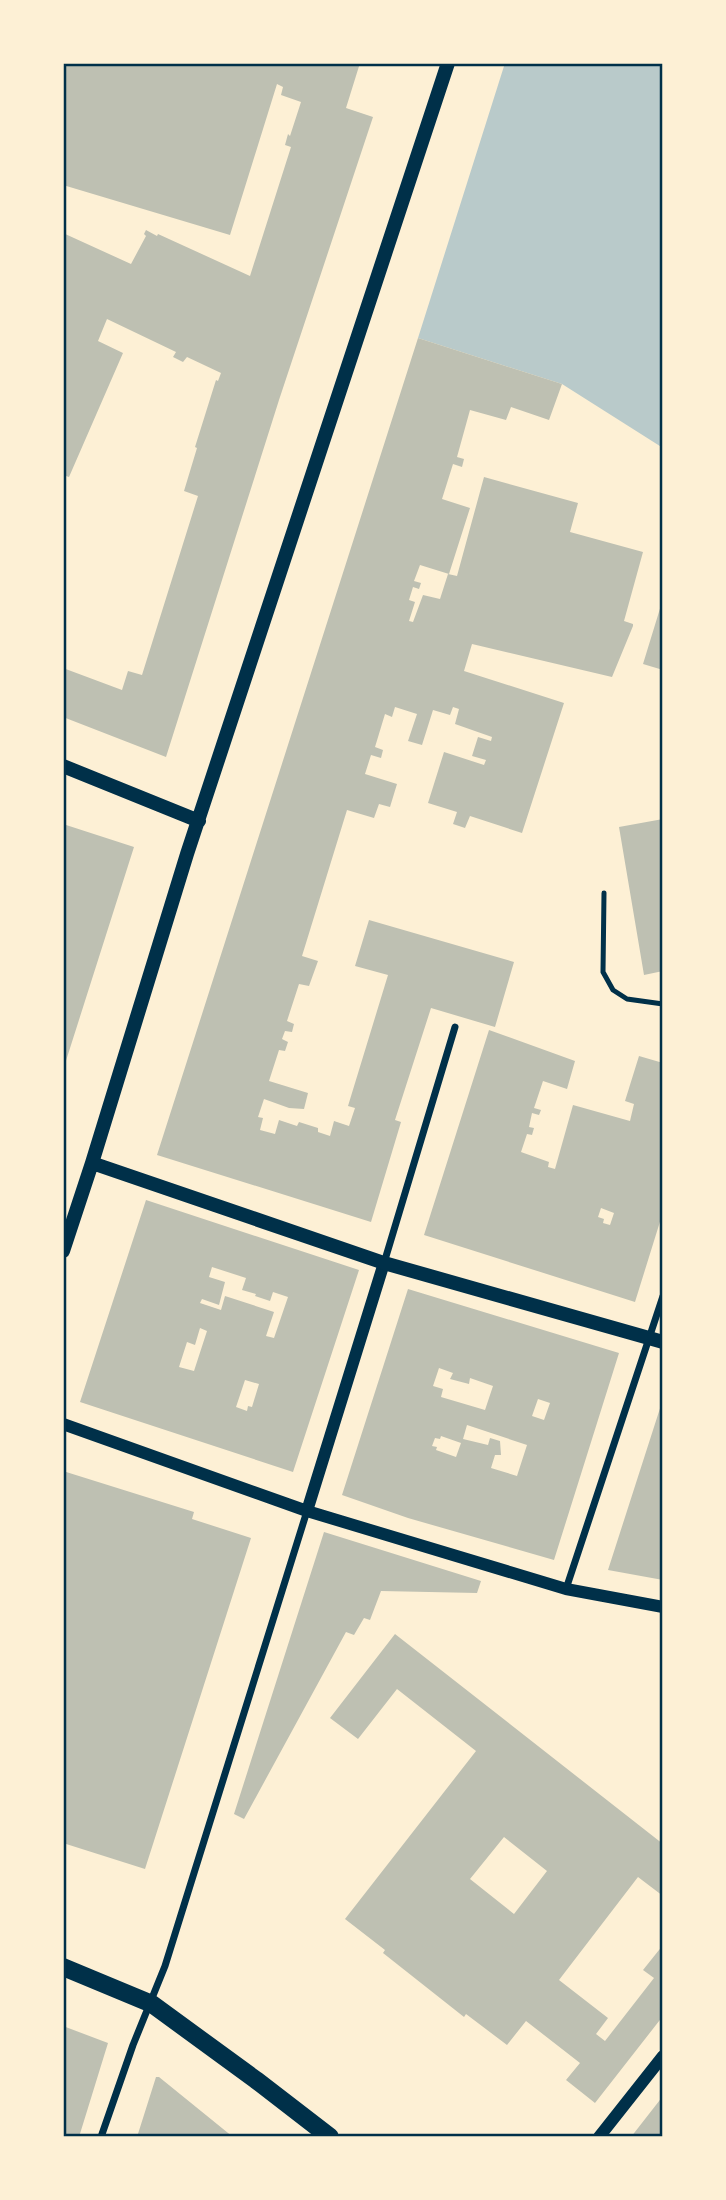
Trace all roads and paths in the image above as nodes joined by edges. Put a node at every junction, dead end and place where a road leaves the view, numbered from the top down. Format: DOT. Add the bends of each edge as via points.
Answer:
graph roads {
  1 [pos="448,63"];
  2 [pos="63,766"];
  3 [pos="199,821"];
  4 [pos="604,894"];
  5 [pos="663,1004"];
  6 [pos="455,1027"];
  7 [pos="93,1163"];
  8 [pos="63,1251"];
  9 [pos="384,1264"];
  10 [pos="663,1296"];
  11 [pos="657,1340"];
  12 [pos="63,1424"];
  13 [pos="307,1511"];
  14 [pos="566,1589"];
  15 [pos="663,1607"];
  16 [pos="63,1967"];
  17 [pos="152,2004"];
  18 [pos="663,2056"];
  19 [pos="102,2137"];
  20 [pos="330,2137"];
  21 [pos="599,2137"];
  1 -- 3 [label="main road"];
  2 -- 3 [label="main road"];
  3 -- 7 [label="main road"];
  4 -- 5 [label="lane" via="603,972 612,990 627,999"];
  6 -- 9 [label="street"];
  7 -- 8 [label="main road"];
  7 -- 9 [label="main road"];
  9 -- 11 [label="main road"];
  9 -- 13 [label="street"];
  10 -- 11 [label="street"];
  11 -- 14 [label="street"];
  12 -- 13 [label="street"];
  13 -- 14 [label="street"];
  13 -- 17 [label="street"];
  14 -- 15 [label="street"];
  16 -- 17 [label="main road"];
  17 -- 19 [label="street"];
  17 -- 20 [label="main road"];
  18 -- 21 [label="street"];
}
